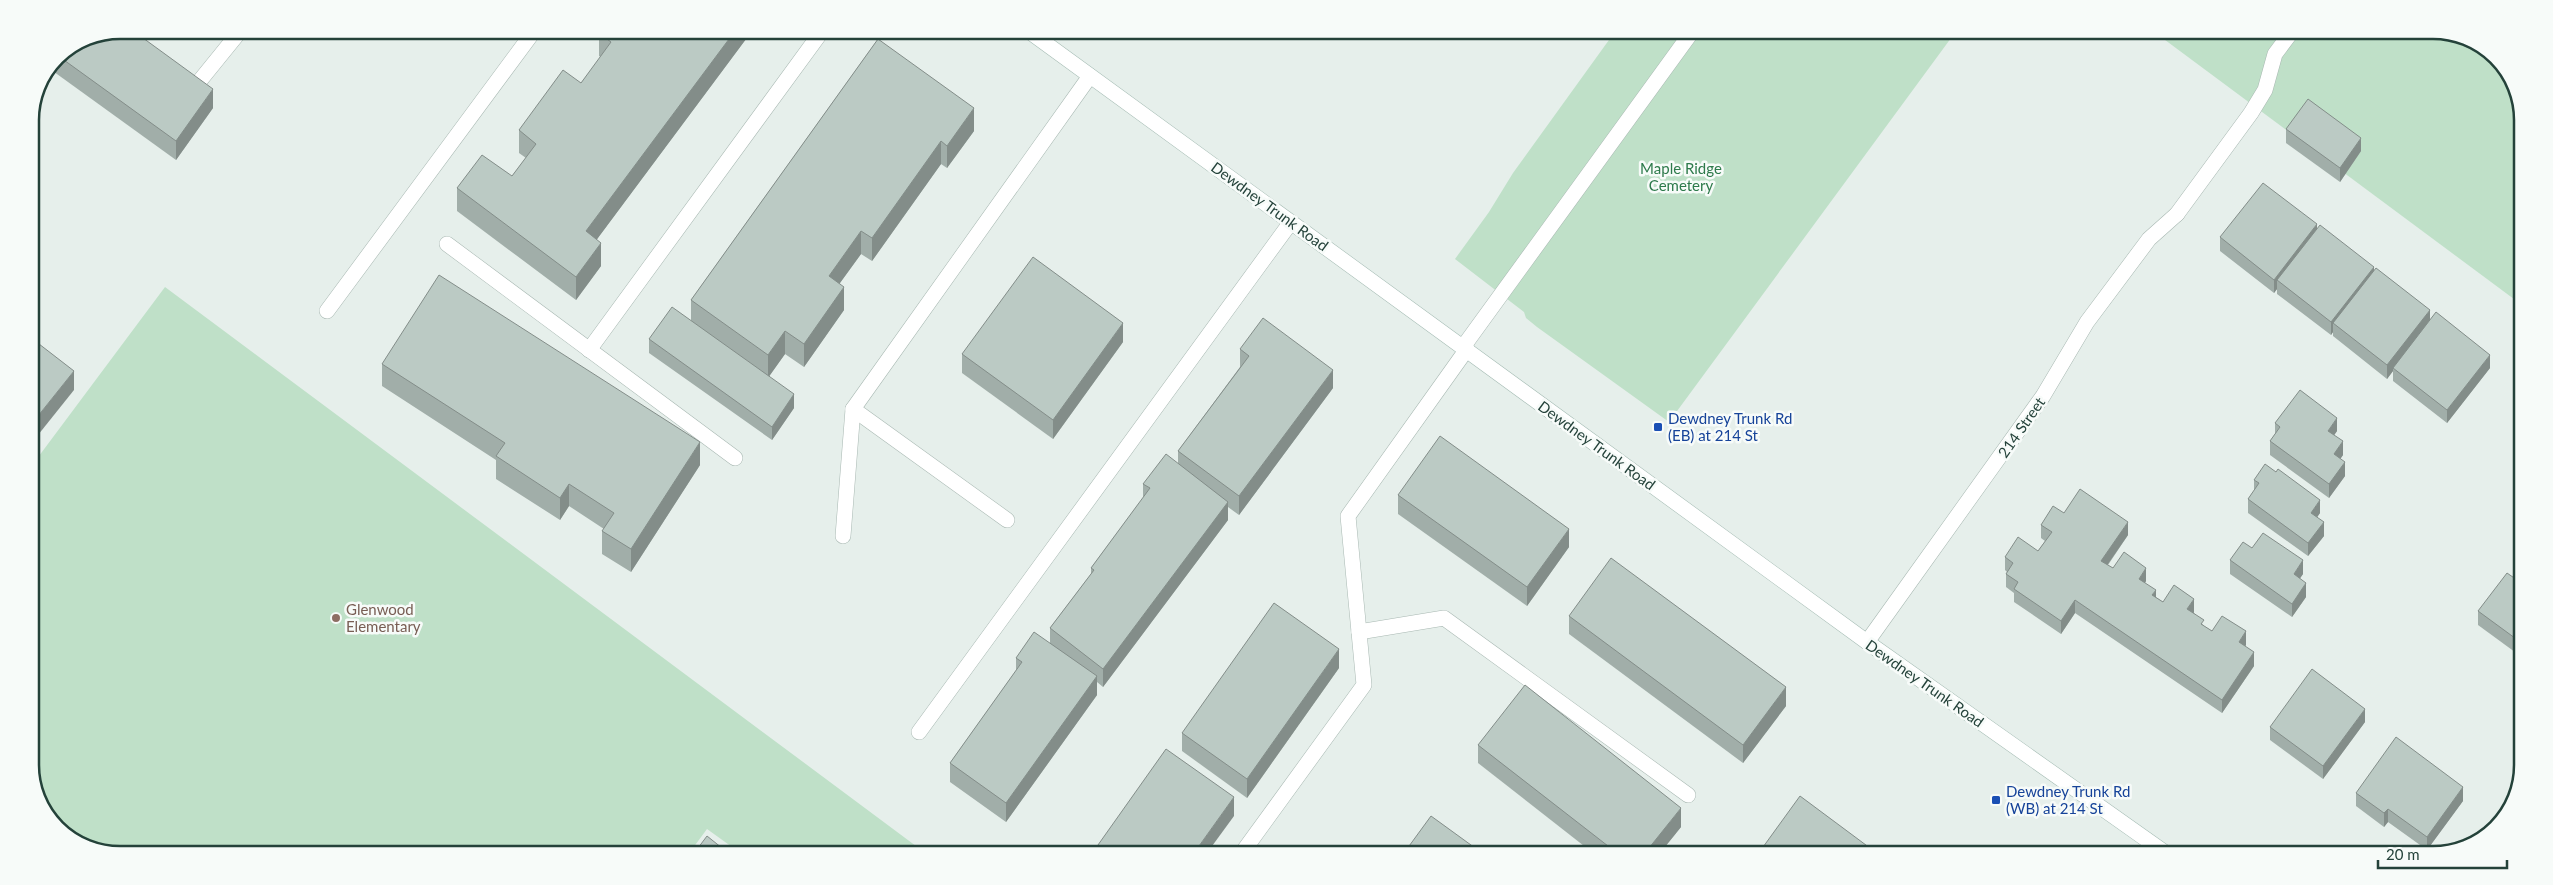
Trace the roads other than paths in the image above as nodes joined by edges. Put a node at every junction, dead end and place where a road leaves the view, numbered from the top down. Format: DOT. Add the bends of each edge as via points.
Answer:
graph roads {
  1 [pos="234,39"];
  2 [pos="528,39"];
  3 [pos="816,39"];
  4 [pos="1040,39"];
  5 [pos="1686,39"];
  6 [pos="2286,39"];
  7 [pos="1090,76"];
  8 [pos="198,83"];
  9 [pos="1291,222"];
  10 [pos="447,244"];
  11 [pos="327,311"];
  12 [pos="1465,348"];
  13 [pos="590,350"];
  14 [pos="853,409"];
  15 [pos="735,458"];
  16 [pos="1007,520"];
  17 [pos="842,536"];
  18 [pos="1359,632"];
  19 [pos="1867,642"];
  20 [pos="920,732"];
  21 [pos="1688,795"];
  22 [pos="1247,846"];
  23 [pos="2156,846"];
  1 -- 8 [label="main road"];
  2 -- 11 [label="main road"];
  3 -- 13 [label="main road"];
  4 -- 7 [label="main road, Dewdney Trunk Road"];
  5 -- 12 [label="main road"];
  6 -- 19 [label="main road, 214 Street" via="2275,54 2265,90 2251,113 2176,214 2149,239 2087,322 2043,396"];
  7 -- 9 [label="main road, Dewdney Trunk Road"];
  7 -- 14 [label="main road"];
  9 -- 12 [label="main road, Dewdney Trunk Road"];
  9 -- 20 [label="main road"];
  10 -- 13 [label="main road"];
  12 -- 18 [label="main road" via="1348,516"];
  12 -- 19 [label="main road, Dewdney Trunk Road"];
  13 -- 15 [label="main road"];
  14 -- 16 [label="main road"];
  14 -- 17 [label="main road"];
  18 -- 21 [label="main road" via="1444,618"];
  18 -- 22 [label="main road" via="1364,686"];
  19 -- 23 [label="main road, Dewdney Trunk Road"];
}
